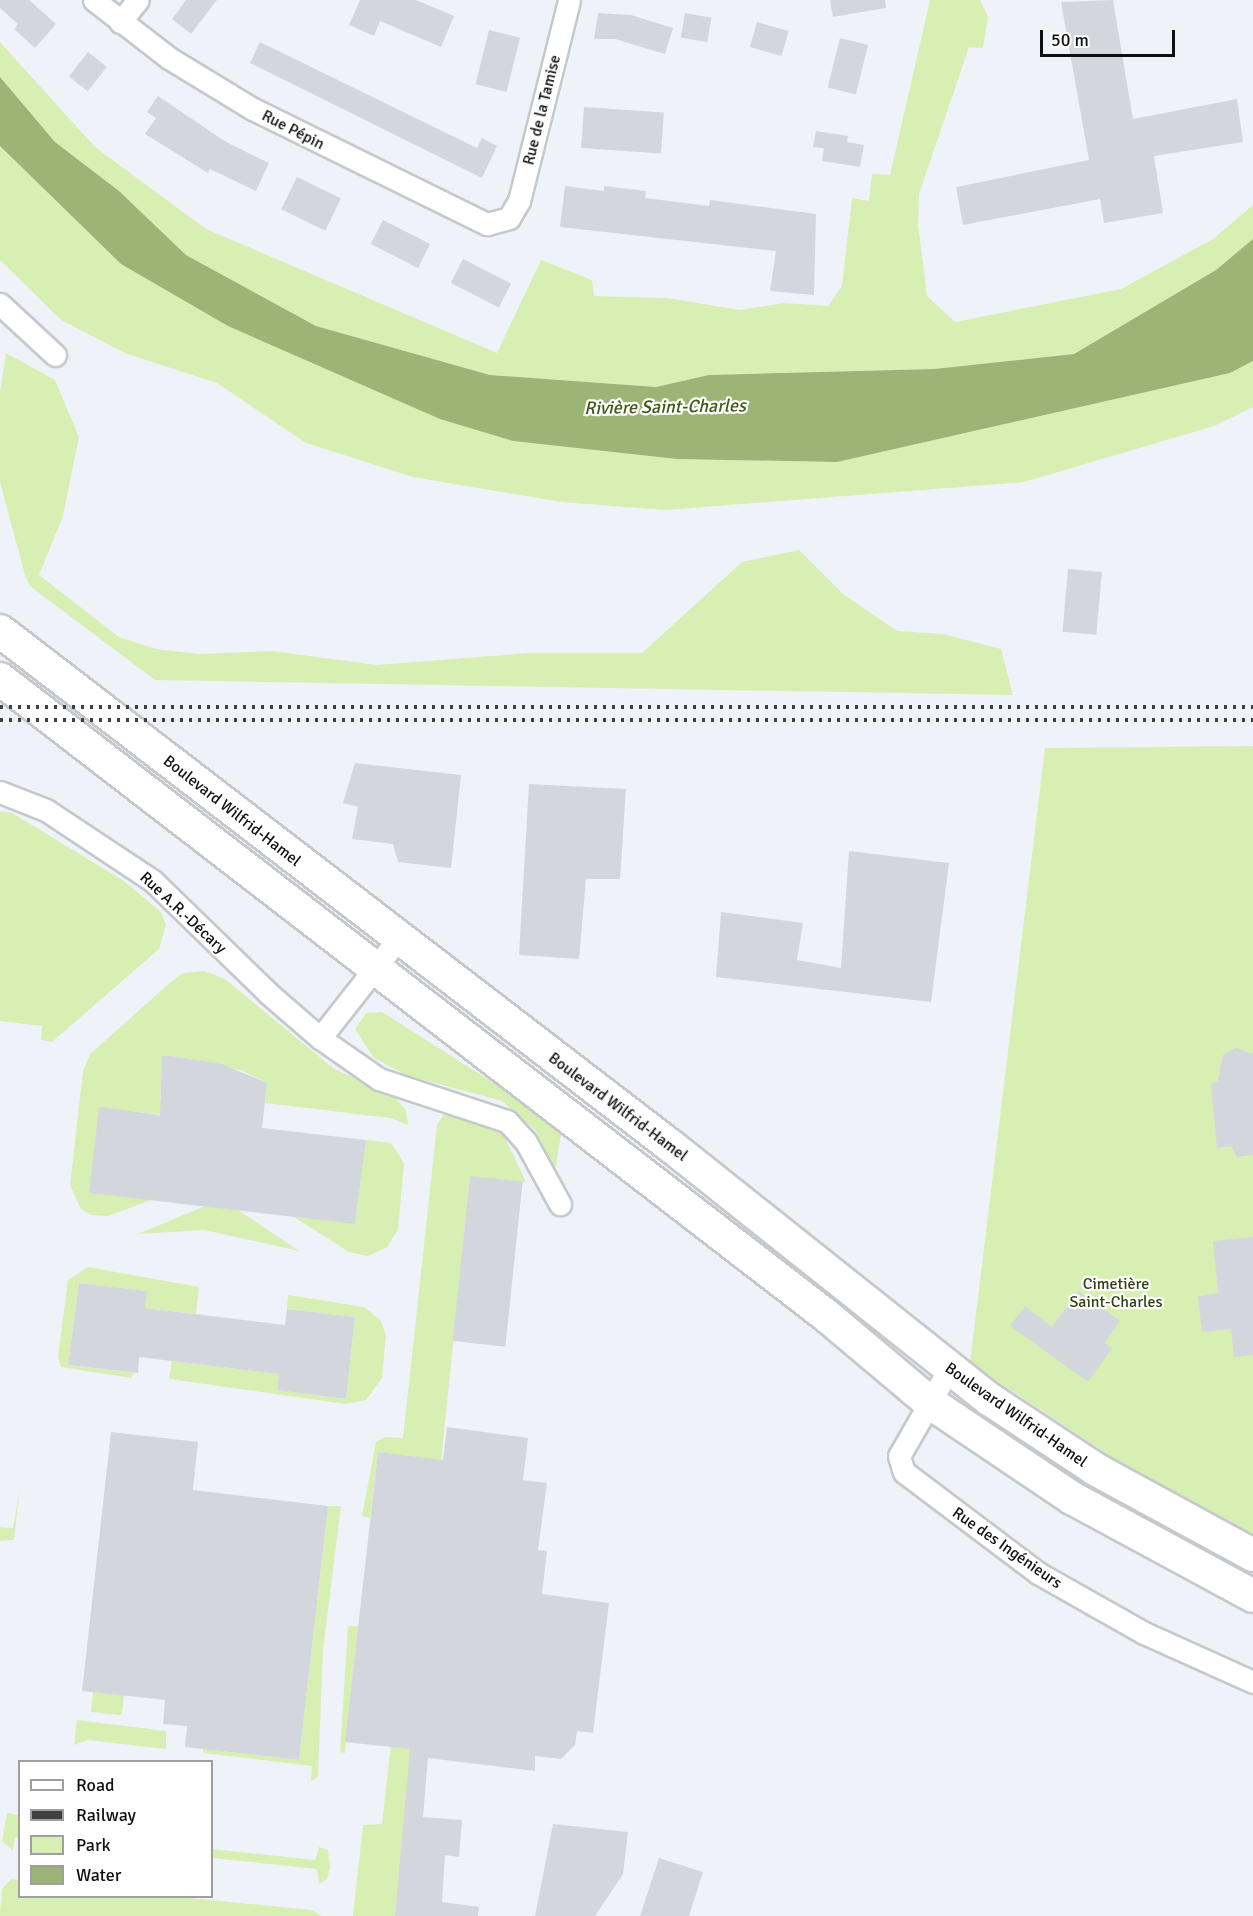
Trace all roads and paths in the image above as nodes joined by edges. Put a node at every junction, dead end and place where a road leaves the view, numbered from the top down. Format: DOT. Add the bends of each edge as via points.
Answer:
graph roads {
  1 [pos="94,0"];
  2 [pos="138,0"];
  3 [pos="569,0"];
  4 [pos="120,22"];
  5 [pos="509,218"];
  6 [pos="0,304"];
  7 [pos="55,355"];
  8 [pos="0,631"];
  9 [pos="0,679"];
  10 [pos="0,792"];
  11 [pos="398,939"];
  12 [pos="375,969"];
  13 [pos="320,1038"];
  14 [pos="560,1204"];
  15 [pos="949,1369"];
  16 [pos="929,1402"];
  17 [pos="1253,1555"];
  18 [pos="1253,1596"];
  19 [pos="1253,1682"];
  1 -- 4 [label="street, Rue Pépin"];
  2 -- 4 [label="street"];
  3 -- 5 [label="street, Rue de la Tamise" via="519,201"];
  4 -- 5 [label="street, Rue Pépin" via="253,109 355,162 487,224"];
  6 -- 7 [label="street"];
  8 -- 11 [label="main road, Boulevard Wilfrid-Hamel"];
  9 -- 12 [label="main road"];
  10 -- 13 [label="street, Rue A.R.-Décary" via="46,810 153,881"];
  11 -- 12 [label="street"];
  11 -- 15 [label="main road, Boulevard Wilfrid-Hamel" via="672,1147"];
  12 -- 13 [label="street"];
  12 -- 16 [label="main road" via="827,1316"];
  13 -- 14 [label="street, Rue A.R.-Décary" via="404,1090 495,1114 507,1121 526,1142"];
  15 -- 16 [label="street, Rue des Ingénieurs"];
  15 -- 17 [label="main road, Boulevard Wilfrid-Hamel" via="1095,1469"];
  16 -- 18 [label="main road" via="1072,1498"];
  16 -- 19 [label="street, Rue des Ingénieurs" via="899,1456 904,1472 921,1488 1038,1573 1143,1633"];
}
